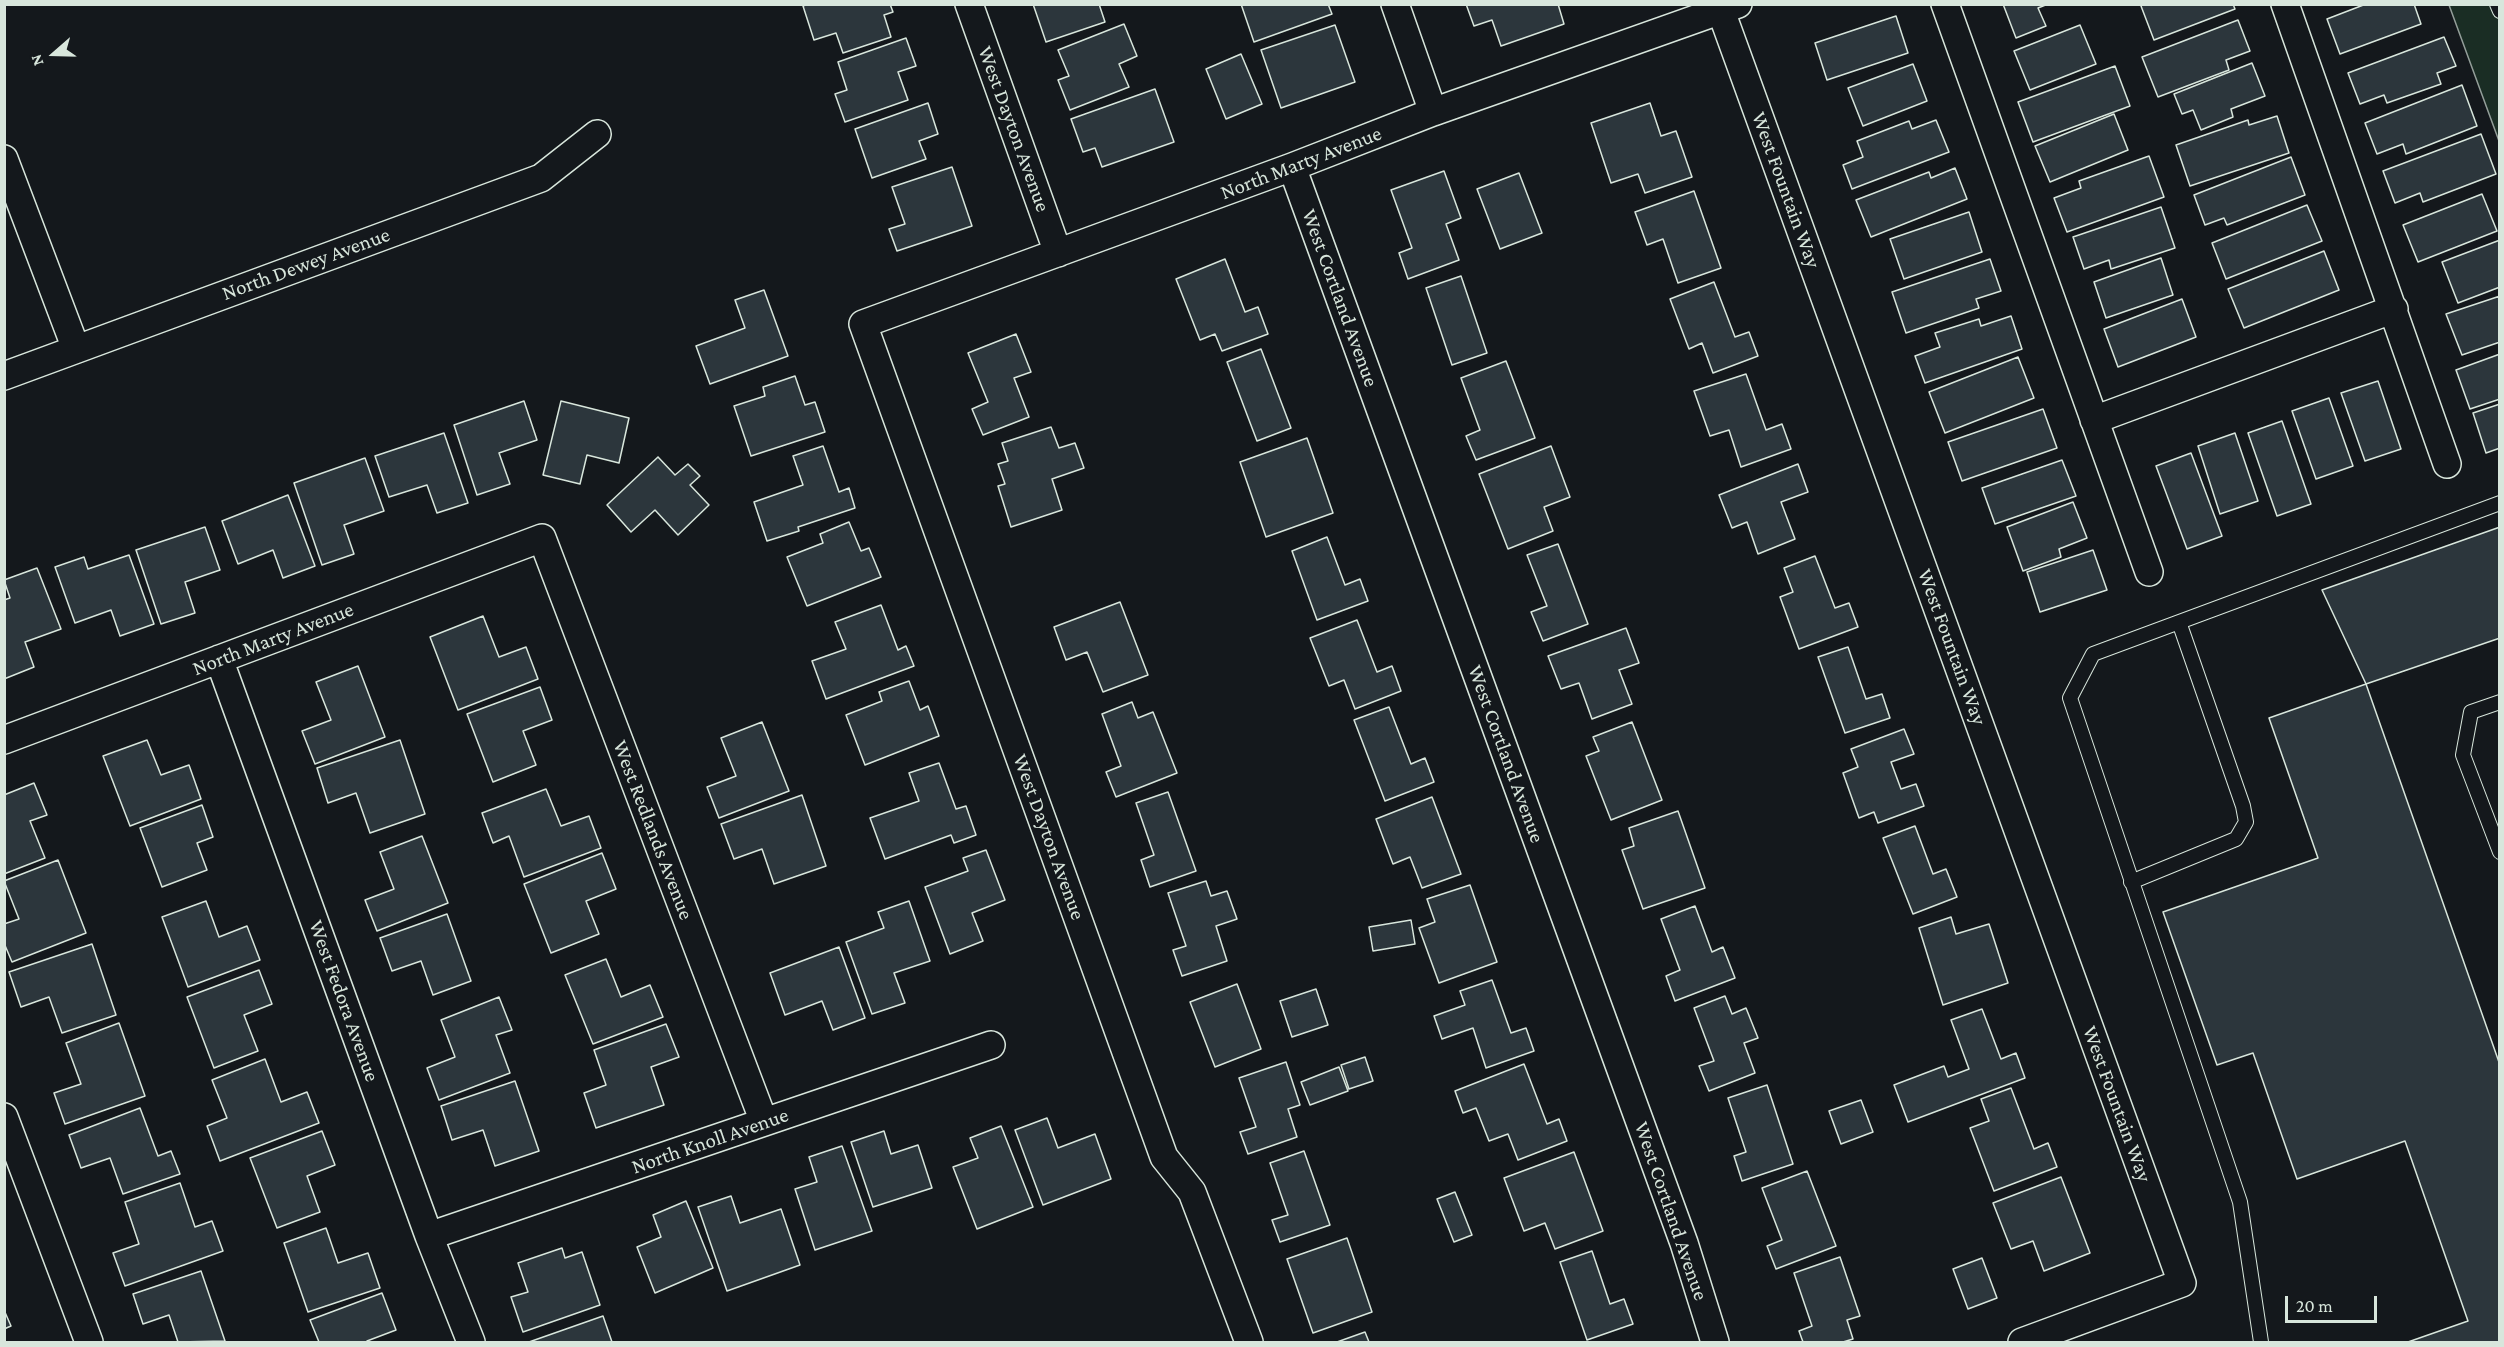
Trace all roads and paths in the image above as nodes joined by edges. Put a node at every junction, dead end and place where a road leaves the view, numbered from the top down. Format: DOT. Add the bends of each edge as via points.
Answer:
graph roads {
  1 [pos="969,4"];
  2 [pos="1395,4"];
  3 [pos="1945,4"];
  4 [pos="2284,4"];
  5 [pos="2497,4"];
  6 [pos="1730,8"];
  7 [pos="2499,11"];
  8 [pos="1433,112"];
  9 [pos="597,134"];
  10 [pos="4,159"];
  11 [pos="1292,168"];
  12 [pos="1058,253"];
  13 [pos="2394,309"];
  14 [pos="863,324"];
  15 [pos="76,349"];
  16 [pos="4,376"];
  17 [pos="2094,420"];
  18 [pos="2447,464"];
  19 [pos="2499,503"];
  20 [pos="542,538"];
  21 [pos="2149,572"];
  22 [pos="2178,622"];
  23 [pos="219,659"];
  24 [pos="2499,702"];
  25 [pos="4,740"];
  26 [pos="2499,852"];
  27 [pos="2131,882"];
  28 [pos="991,1045"];
  29 [pos="4,1117"];
  30 [pos="764,1122"];
  31 [pos="429,1236"];
  32 [pos="89,1342"];
  33 [pos="471,1342"];
  34 [pos="1250,1342"];
  35 [pos="1715,1342"];
  36 [pos="2022,1342"];
  37 [pos="2260,1342"];
  1 -- 12 [label="street, West Dayton Avenue"];
  2 -- 8 [label="street"];
  3 -- 17 [label="street"];
  4 -- 13 [label="street"];
  5 -- 7 [label="lane"];
  6 -- 8 [label="street, North Marty Avenue"];
  6 -- 36 [label="street, West Fountain Way" via="2182,1283"];
  8 -- 11 [label="street, North Marty Avenue"];
  9 -- 15 [label="street, North Dewey Avenue" via="541,178"];
  10 -- 15 [label="street"];
  11 -- 12 [label="street, North Marty Avenue"];
  11 -- 35 [label="street, West Cortland Avenue" via="1684,1243"];
  12 -- 14 [label="street, North Marty Avenue"];
  13 -- 17 [label="street"];
  13 -- 18 [label="street"];
  14 -- 34 [label="street, West Dayton Avenue" via="1164,1157 1192,1192"];
  15 -- 16 [label="street, North Dewey Avenue"];
  17 -- 21 [label="street"];
  19 -- 22 [label="lane"];
  20 -- 23 [label="street, North Marty Avenue"];
  20 -- 30 [label="street, West Redlands Avenue"];
  22 -- 27 [label="lane" via="2093,654 2070,698"];
  22 -- 27 [label="lane" via="2246,822 2236,839"];
  23 -- 25 [label="street, North Marty Avenue"];
  23 -- 31 [label="street, West Fedora Avenue"];
  24 -- 26 [label="lane" via="2472,712 2463,755"];
  27 -- 37 [label="lane" via="2240,1202"];
  28 -- 30 [label="street, North Knoll Avenue"];
  29 -- 32 [label="street"];
  30 -- 31 [label="street, North Knoll Avenue"];
  31 -- 33 [label="street, West Fedora Avenue"];
}
